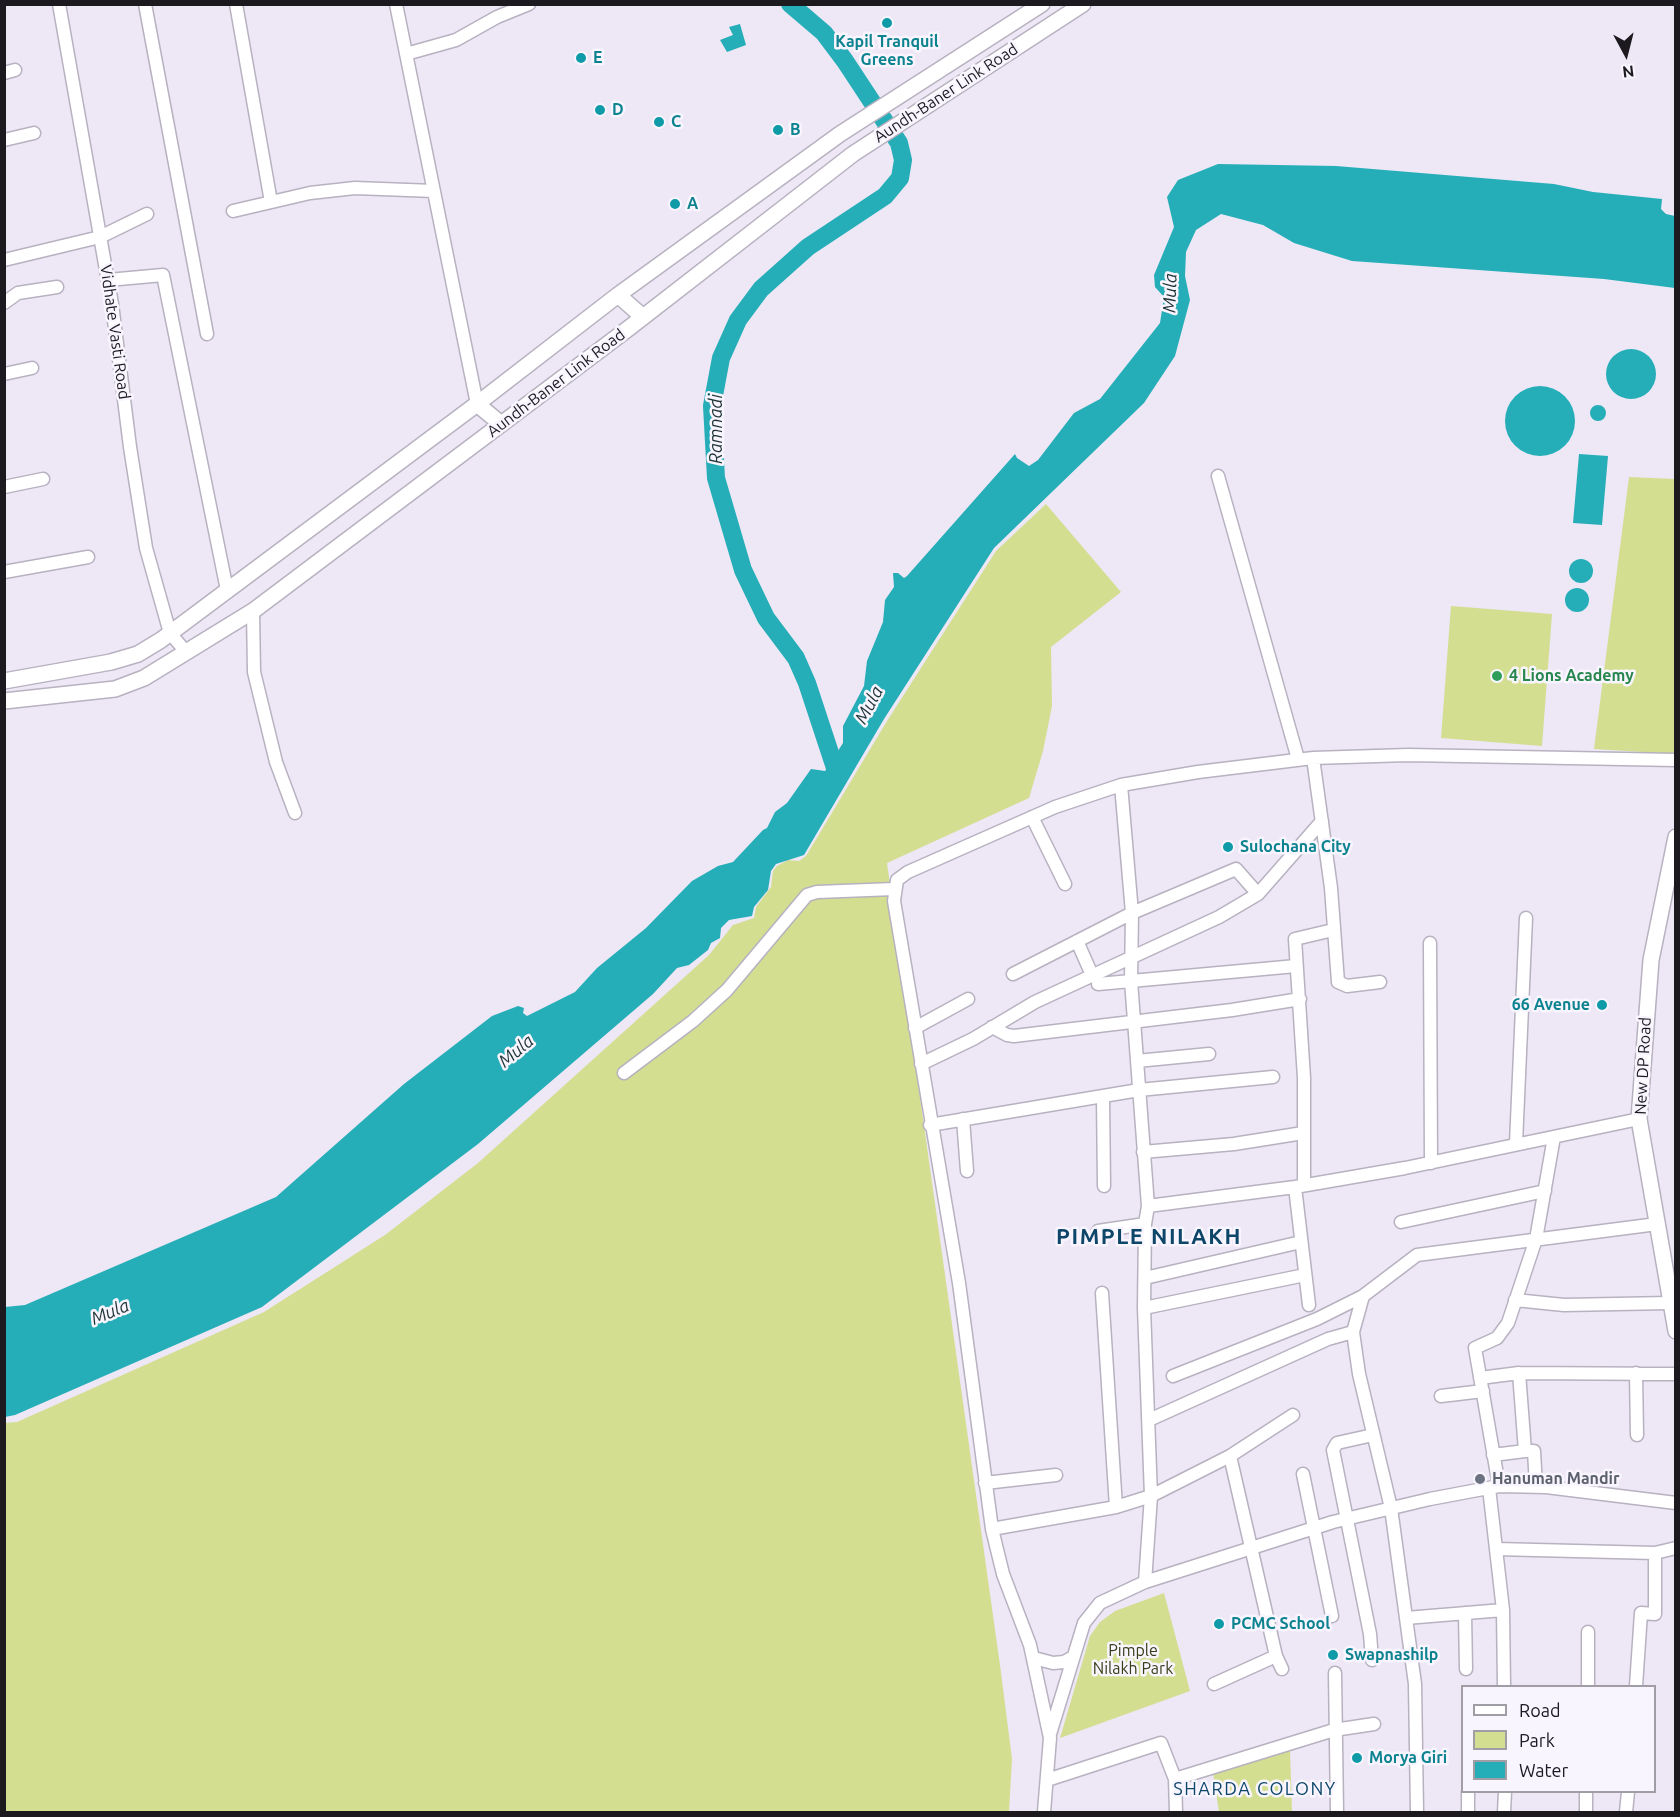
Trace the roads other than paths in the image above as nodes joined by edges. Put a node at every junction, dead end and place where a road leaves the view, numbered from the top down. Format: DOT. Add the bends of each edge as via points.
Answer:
graph roads {
  1 [pos="59,4"];
  2 [pos="145,4"];
  3 [pos="236,4"];
  4 [pos="396,4"];
  5 [pos="529,4"];
  6 [pos="1042,4"];
  7 [pos="1083,4"];
  8 [pos="406,54"];
  9 [pos="34,133"];
  10 [pos="4,140"];
  11 [pos="434,191"];
  12 [pos="271,202"];
  13 [pos="233,211"];
  14 [pos="147,214"];
  15 [pos="100,237"];
  16 [pos="4,260"];
  17 [pos="108,280"];
  18 [pos="57,287"];
  19 [pos="618,295"];
  20 [pos="4,303"];
  21 [pos="643,317"];
  22 [pos="207,334"];
  23 [pos="32,368"];
  24 [pos="4,374"];
  25 [pos="477,404"];
  26 [pos="501,424"];
  27 [pos="1218,476"];
  28 [pos="44,479"];
  29 [pos="4,488"];
  30 [pos="88,557"];
  31 [pos="4,572"];
  32 [pos="227,590"];
  33 [pos="253,611"];
  34 [pos="170,633"];
  35 [pos="186,652"];
  36 [pos="4,681"];
  37 [pos="4,701"];
  38 [pos="1313,758"];
  39 [pos="1298,759"];
  40 [pos="1676,760"];
  41 [pos="1121,785"];
  42 [pos="296,813"];
  43 [pos="1032,817"];
  44 [pos="1322,820"];
  45 [pos="1676,837"];
  46 [pos="1065,884"];
  47 [pos="894,889"];
  48 [pos="1258,894"];
  49 [pos="1132,913"];
  50 [pos="1527,918"];
  51 [pos="1334,930"];
  52 [pos="1077,941"];
  53 [pos="1430,943"];
  54 [pos="1132,955"];
  55 [pos="1296,966"];
  56 [pos="1013,974"];
  57 [pos="1095,979"];
  58 [pos="1131,981"];
  59 [pos="1380,982"];
  60 [pos="968,999"];
  61 [pos="1300,999"];
  62 [pos="1134,1021"];
  63 [pos="992,1027"];
  64 [pos="915,1028"];
  65 [pos="1209,1054"];
  66 [pos="1137,1061"];
  67 [pos="921,1064"];
  68 [pos="624,1073"];
  69 [pos="1273,1077"];
  70 [pos="1139,1090"];
  71 [pos="1103,1098"];
  72 [pos="963,1119"];
  73 [pos="1639,1119"];
  74 [pos="930,1125"];
  75 [pos="1304,1133"];
  76 [pos="1554,1137"];
  77 [pos="1516,1143"];
  78 [pos="1143,1152"];
  79 [pos="1431,1163"];
  80 [pos="967,1171"];
  81 [pos="1104,1186"];
  82 [pos="1299,1186"];
  83 [pos="1545,1191"];
  84 [pos="1148,1206"];
  85 [pos="1401,1222"];
  86 [pos="1144,1224"];
  87 [pos="1657,1224"];
  88 [pos="1098,1231"];
  89 [pos="1536,1239"];
  90 [pos="1301,1242"];
  91 [pos="1305,1275"];
  92 [pos="1145,1278"];
  93 [pos="1102,1293"];
  94 [pos="1363,1296"];
  95 [pos="1515,1300"];
  96 [pos="1669,1303"];
  97 [pos="1309,1305"];
  98 [pos="1144,1308"];
  99 [pos="1676,1331"];
  100 [pos="1353,1332"];
  101 [pos="1519,1373"];
  102 [pos="1636,1373"];
  103 [pos="1676,1374"];
  104 [pos="1173,1376"];
  105 [pos="1480,1378"];
  106 [pos="1483,1391"];
  107 [pos="1441,1396"];
  108 [pos="1293,1415"];
  109 [pos="1149,1420"];
  110 [pos="1373,1434"];
  111 [pos="1637,1435"];
  112 [pos="1525,1451"];
  113 [pos="1493,1455"];
  114 [pos="1230,1456"];
  115 [pos="1303,1474"];
  116 [pos="1056,1475"];
  117 [pos="985,1483"];
  118 [pos="1536,1486"];
  119 [pos="1494,1487"];
  120 [pos="1151,1496"];
  121 [pos="1676,1503"];
  122 [pos="1116,1507"];
  123 [pos="1391,1508"];
  124 [pos="1347,1519"];
  125 [pos="1315,1528"];
  126 [pos="992,1529"];
  127 [pos="1251,1546"];
  128 [pos="1676,1548"];
  129 [pos="1496,1549"];
  130 [pos="1654,1553"];
  131 [pos="1145,1582"];
  132 [pos="1503,1610"];
  133 [pos="1465,1613"];
  134 [pos="1332,1616"];
  135 [pos="1406,1618"];
  136 [pos="1588,1632"];
  137 [pos="1276,1656"];
  138 [pos="1073,1657"];
  139 [pos="1034,1658"];
  140 [pos="1372,1660"];
  141 [pos="1282,1669"];
  142 [pos="1466,1669"];
  143 [pos="1335,1672"];
  144 [pos="1214,1684"];
  145 [pos="1504,1685"];
  146 [pos="1588,1685"];
  147 [pos="1636,1685"];
  148 [pos="1374,1724"];
  149 [pos="1334,1730"];
  150 [pos="1050,1738"];
  151 [pos="1175,1779"];
  152 [pos="1047,1780"];
  153 [pos="1468,1793"];
  154 [pos="1505,1793"];
  155 [pos="1586,1793"];
  156 [pos="1628,1793"];
  157 [pos="1044,1812"];
  158 [pos="1176,1812"];
  159 [pos="1336,1812"];
  160 [pos="1417,1812"];
  161 [pos="1468,1812"];
  162 [pos="1504,1812"];
  163 [pos="1586,1812"];
  164 [pos="1626,1812"];
  1 -- 15 [label="street, Vidhate Vasti Road"];
  2 -- 22 [label="street"];
  3 -- 12 [label="street"];
  4 -- 8 [label="street"];
  5 -- 8 [label="street" via="456,40"];
  6 -- 19 [label="main road, Aundh-Baner Link Road" via="840,134"];
  7 -- 21 [label="main road, Aundh-Baner Link Road" via="853,154"];
  8 -- 11 [label="street"];
  9 -- 10 [label="street"];
  11 -- 12 [label="street" via="355,188"];
  11 -- 25 [label="street"];
  12 -- 13 [label="street"];
  14 -- 15 [label="street"];
  15 -- 16 [label="street"];
  15 -- 17 [label="street, Vidhate Vasti Road"];
  17 -- 32 [label="street" via="162,275"];
  17 -- 34 [label="street, Vidhate Vasti Road" via="144,537"];
  18 -- 20 [label="street" via="18,292"];
  19 -- 21 [label="main road"];
  19 -- 25 [label="main road, Aundh-Baner Link Road"];
  21 -- 26 [label="main road, Aundh-Baner Link Road"];
  23 -- 24 [label="street"];
  25 -- 26 [label="main road"];
  25 -- 32 [label="main road, Aundh-Baner Link Road"];
  26 -- 33 [label="main road, Aundh-Baner Link Road"];
  27 -- 39 [label="street"];
  28 -- 29 [label="street"];
  30 -- 31 [label="street"];
  32 -- 34 [label="main road, Aundh-Baner Link Road"];
  33 -- 35 [label="main road, Aundh-Baner Link Road"];
  33 -- 42 [label="street" via="254,672 276,762"];
  34 -- 35 [label="street, Vidhate Vasti Road"];
  34 -- 36 [label="main road, Aundh-Baner Link Road" via="138,654 111,662"];
  35 -- 37 [label="main road, Aundh-Baner Link Road" via="144,678 115,689"];
  38 -- 39 [label="street"];
  38 -- 40 [label="street" via="1496,755"];
  38 -- 44 [label="street"];
  39 -- 41 [label="street"];
  41 -- 43 [label="street"];
  41 -- 49 [label="street"];
  43 -- 46 [label="street"];
  43 -- 47 [label="street" via="908,872 897,880"];
  44 -- 48 [label="street"];
  44 -- 51 [label="street"];
  45 -- 73 [label="main road, New DP Road" via="1651,960"];
  47 -- 64 [label="street"];
  47 -- 68 [label="street" via="817,892 807,896 727,990"];
  48 -- 49 [label="street" via="1236,869"];
  48 -- 54 [label="street" via="1219,917"];
  49 -- 52 [label="street"];
  49 -- 54 [label="street"];
  50 -- 77 [label="street"];
  51 -- 55 [label="street" via="1295,939"];
  51 -- 59 [label="street" via="1340,985"];
  52 -- 56 [label="street"];
  52 -- 57 [label="street"];
  53 -- 79 [label="street"];
  54 -- 57 [label="street"];
  54 -- 58 [label="street"];
  55 -- 58 [label="street"];
  55 -- 61 [label="street"];
  57 -- 58 [label="street"];
  57 -- 63 [label="street" via="1035,1002"];
  58 -- 62 [label="street"];
  60 -- 64 [label="street"];
  61 -- 62 [label="street"];
  61 -- 75 [label="street"];
  62 -- 63 [label="street" via="1014,1036"];
  62 -- 66 [label="street"];
  63 -- 67 [label="street"];
  64 -- 67 [label="street"];
  65 -- 66 [label="street"];
  66 -- 70 [label="street"];
  67 -- 74 [label="street"];
  69 -- 70 [label="street"];
  70 -- 71 [label="street"];
  70 -- 78 [label="street"];
  71 -- 72 [label="street"];
  71 -- 81 [label="street"];
  72 -- 74 [label="street"];
  72 -- 80 [label="street"];
  73 -- 76 [label="street" via="1579,1127"];
  73 -- 87 [label="main road, New DP Road"];
  74 -- 117 [label="street" via="959,1283"];
  75 -- 78 [label="street"];
  75 -- 82 [label="street"];
  76 -- 77 [label="street"];
  76 -- 83 [label="street"];
  77 -- 79 [label="street"];
  78 -- 84 [label="street"];
  79 -- 82 [label="street"];
  82 -- 84 [label="street"];
  82 -- 90 [label="street"];
  83 -- 85 [label="street"];
  83 -- 89 [label="street"];
  84 -- 86 [label="street"];
  86 -- 88 [label="street"];
  86 -- 92 [label="street"];
  87 -- 89 [label="street"];
  87 -- 96 [label="main road, New DP Road"];
  89 -- 94 [label="street" via="1417,1255"];
  89 -- 95 [label="street"];
  90 -- 91 [label="street"];
  90 -- 92 [label="street"];
  91 -- 97 [label="street"];
  91 -- 98 [label="street"];
  92 -- 98 [label="street"];
  93 -- 122 [label="street"];
  94 -- 100 [label="street"];
  94 -- 104 [label="street" via="1317,1319"];
  95 -- 96 [label="street" via="1563,1305"];
  95 -- 105 [label="street" via="1508,1323 1497,1338 1475,1348"];
  96 -- 99 [label="main road, New DP Road"];
  98 -- 109 [label="street"];
  100 -- 109 [label="street" via="1328,1339"];
  100 -- 110 [label="street"];
  101 -- 102 [label="street"];
  101 -- 105 [label="street"];
  101 -- 112 [label="street"];
  102 -- 103 [label="street"];
  102 -- 111 [label="street"];
  105 -- 106 [label="street"];
  106 -- 107 [label="street"];
  106 -- 113 [label="street"];
  108 -- 114 [label="street"];
  109 -- 120 [label="street"];
  110 -- 123 [label="street"];
  110 -- 124 [label="street" via="1334,1446"];
  112 -- 113 [label="street"];
  112 -- 118 [label="street" via="1534,1451"];
  113 -- 119 [label="street"];
  114 -- 120 [label="street"];
  114 -- 127 [label="street"];
  115 -- 125 [label="street"];
  116 -- 117 [label="street"];
  117 -- 126 [label="street"];
  118 -- 119 [label="street"];
  118 -- 121 [label="street"];
  119 -- 123 [label="street"];
  119 -- 129 [label="street"];
  120 -- 122 [label="street"];
  120 -- 131 [label="street"];
  122 -- 126 [label="street"];
  123 -- 124 [label="street"];
  123 -- 135 [label="street"];
  124 -- 125 [label="street"];
  124 -- 140 [label="street"];
  125 -- 127 [label="street"];
  125 -- 134 [label="street"];
  126 -- 139 [label="street" via="1003,1574"];
  127 -- 131 [label="street"];
  127 -- 137 [label="street"];
  128 -- 130 [label="street"];
  129 -- 130 [label="street"];
  129 -- 132 [label="street"];
  130 -- 147 [label="street" via="1655,1614 1641,1613"];
  131 -- 138 [label="street" via="1100,1603 1091,1612"];
  132 -- 133 [label="street"];
  132 -- 145 [label="street"];
  133 -- 135 [label="street"];
  133 -- 142 [label="street"];
  135 -- 160 [label="street" via="1415,1684"];
  136 -- 146 [label="street"];
  137 -- 141 [label="street"];
  137 -- 144 [label="street"];
  138 -- 139 [label="street" via="1053,1663"];
  138 -- 150 [label="street"];
  139 -- 150 [label="street"];
  143 -- 149 [label="street"];
  148 -- 149 [label="street"];
  149 -- 151 [label="street"];
  149 -- 159 [label="street"];
  150 -- 152 [label="street"];
  151 -- 152 [label="street" via="1161,1743"];
  151 -- 158 [label="street"];
  152 -- 157 [label="street"];
  153 -- 161 [label="street"];
  154 -- 162 [label="street"];
  155 -- 163 [label="street"];
  156 -- 164 [label="street"];
}
